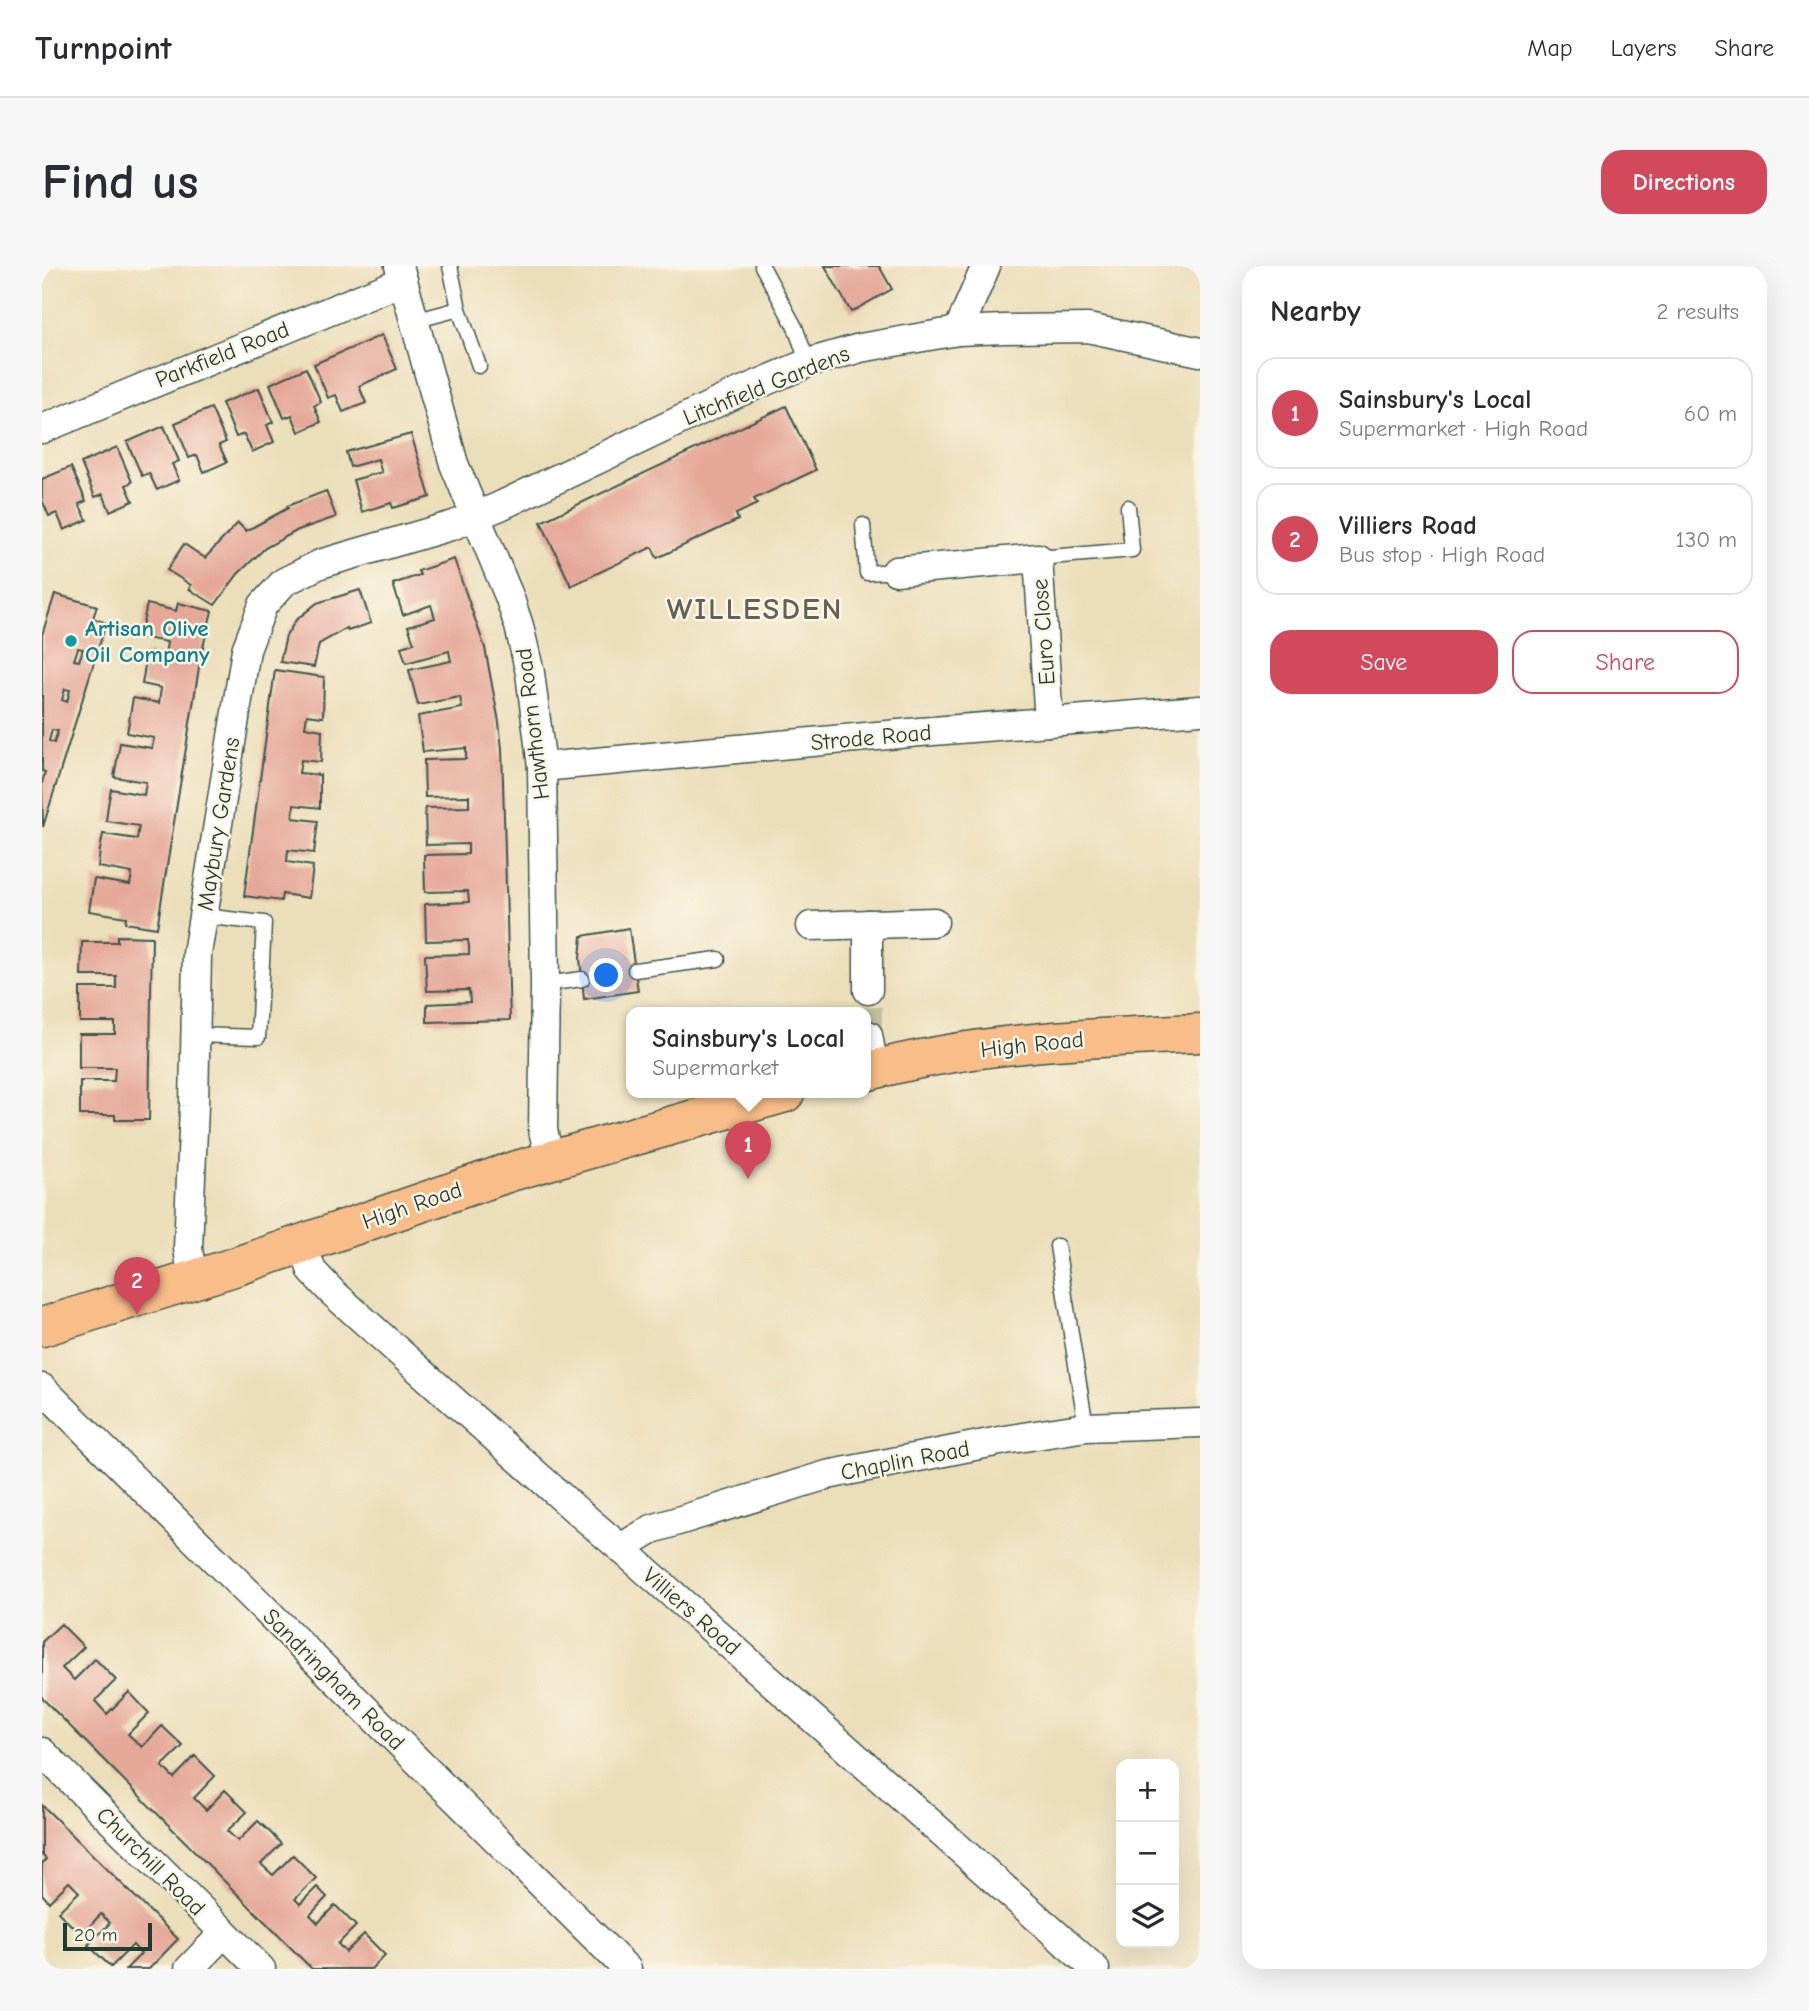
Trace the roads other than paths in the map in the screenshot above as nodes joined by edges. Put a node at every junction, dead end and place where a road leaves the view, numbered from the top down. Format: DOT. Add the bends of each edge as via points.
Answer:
graph roads {
  1 [pos="450,266"];
  2 [pos="762,266"];
  3 [pos="986,266"];
  4 [pos="401,273"];
  5 [pos="459,309"];
  6 [pos="414,321"];
  7 [pos="958,331"];
  8 [pos="1200,352"];
  9 [pos="808,363"];
  10 [pos="479,366"];
  11 [pos="42,429"];
  12 [pos="1128,507"];
  13 [pos="476,516"];
  14 [pos="863,525"];
  15 [pos="1038,558"];
  16 [pos="897,570"];
  17 [pos="1200,710"];
  18 [pos="1049,722"];
  19 [pos="542,767"];
  20 [pos="202,916"];
  21 [pos="934,922"];
  22 [pos="868,924"];
  23 [pos="811,926"];
  24 [pos="718,960"];
  25 [pos="635,970"];
  26 [pos="582,979"];
  27 [pos="545,984"];
  28 [pos="868,990"];
  29 [pos="1200,1033"];
  30 [pos="195,1035"];
  31 [pos="871,1059"];
  32 [pos="767,1098"];
  33 [pos="550,1160"];
  34 [pos="302,1243"];
  35 [pos="1057,1246"];
  36 [pos="197,1279"];
  37 [pos="42,1327"];
  38 [pos="42,1388"];
  39 [pos="1200,1423"];
  40 [pos="1086,1427"];
  41 [pos="624,1551"];
  42 [pos="42,1752"];
  43 [pos="223,1933"];
  44 [pos="189,1969"];
  45 [pos="261,1969"];
  46 [pos="627,1969"];
  47 [pos="1095,1969"];
  1 -- 5 [label="lane"];
  2 -- 9 [label="lane"];
  3 -- 7 [label="street"];
  4 -- 6 [label="street, Hawthorn Road"];
  4 -- 11 [label="street, Parkfield Road"];
  5 -- 6 [label="lane"];
  5 -- 10 [label="lane"];
  6 -- 13 [label="street, Hawthorn Road" via="454,464"];
  7 -- 8 [label="street, Litchfield Gardens" via="1088,328"];
  7 -- 9 [label="street, Litchfield Gardens" via="860,348"];
  9 -- 13 [label="street, Litchfield Gardens"];
  12 -- 15 [label="lane" via="1132,550"];
  13 -- 19 [label="street, Hawthorn Road" via="519,626"];
  13 -- 20 [label="street, Maybury Gardens" via="320,564 284,582 263,605 246,650"];
  14 -- 16 [label="lane" via="867,573"];
  15 -- 16 [label="street, Euro Close"];
  15 -- 18 [label="street, Euro Close"];
  17 -- 18 [label="street, Strode Road"];
  18 -- 19 [label="street, Strode Road"];
  19 -- 27 [label="street, Hawthorn Road"];
  20 -- 30 [label="street, Maybury Gardens"];
  20 -- 30 [label="lane" via="264,923 259,1024 258,1037"];
  21 -- 22 [label="street"];
  22 -- 23 [label="street"];
  22 -- 28 [label="street"];
  24 -- 25 [label="lane"];
  26 -- 27 [label="lane"];
  27 -- 33 [label="street, Hawthorn Road" via="542,1130"];
  29 -- 31 [label="main road, High Road" via="1068,1039"];
  30 -- 36 [label="street, Maybury Gardens" via="188,1248"];
  32 -- 33 [label="main road, High Road"];
  33 -- 34 [label="main road, High Road"];
  34 -- 36 [label="main road, High Road"];
  34 -- 41 [label="street, Villiers Road" via="312,1271 332,1292"];
  35 -- 40 [label="lane"];
  36 -- 37 [label="main road, High Road"];
  38 -- 46 [label="street, Sandringham Road"];
  39 -- 40 [label="street, Chaplin Road"];
  40 -- 41 [label="street, Chaplin Road" via="827,1475 652,1529"];
  41 -- 47 [label="street, Villiers Road"];
  42 -- 43 [label="street, Churchill Road"];
  43 -- 44 [label="street"];
  43 -- 45 [label="street, Churchill Road"];
}
